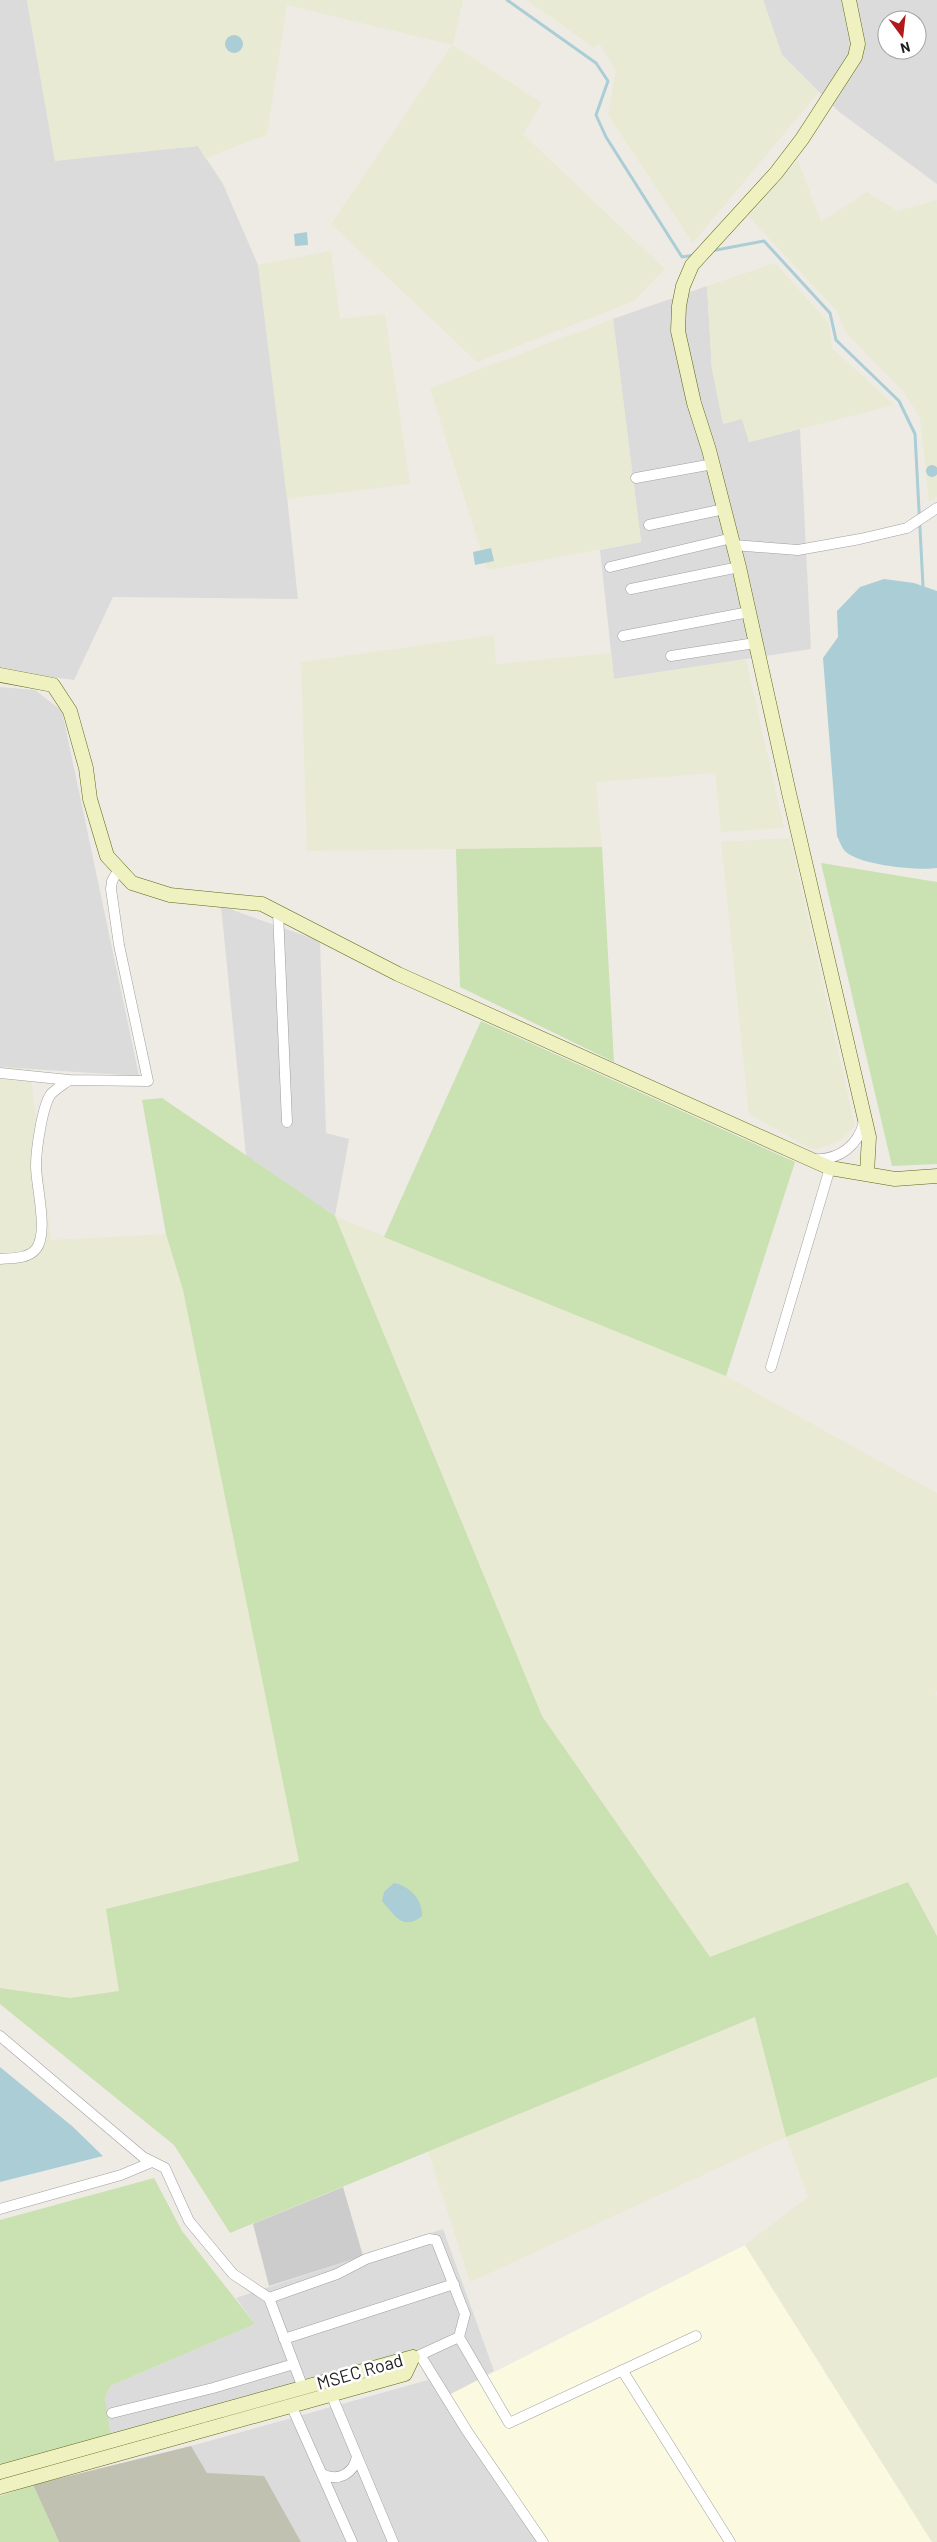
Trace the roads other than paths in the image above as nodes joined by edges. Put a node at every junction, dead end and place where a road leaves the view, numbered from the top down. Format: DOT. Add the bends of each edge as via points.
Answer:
graph roads {
  1 [pos="849,0"];
  2 [pos="713,464"];
  3 [pos="636,478"];
  4 [pos="937,508"];
  5 [pos="724,509"];
  6 [pos="649,525"];
  7 [pos="733,541"];
  8 [pos="610,566"];
  9 [pos="739,566"];
  10 [pos="631,589"];
  11 [pos="749,612"];
  12 [pos="623,636"];
  13 [pos="755,643"];
  14 [pos="671,656"];
  15 [pos="0,675"];
  16 [pos="118,869"];
  17 [pos="278,912"];
  18 [pos="0,1073"];
  19 [pos="69,1080"];
  20 [pos="865,1120"];
  21 [pos="287,1122"];
  22 [pos="808,1158"];
  23 [pos="830,1168"];
  24 [pos="867,1173"];
  25 [pos="937,1176"];
  26 [pos="0,1259"];
  27 [pos="771,1367"];
  28 [pos="0,2036"];
  29 [pos="152,2162"];
  30 [pos="0,2208"];
  31 [pos="454,2284"];
  32 [pos="269,2298"];
  33 [pos="696,2336"];
  34 [pos="459,2337"];
  35 [pos="284,2338"];
  36 [pos="417,2356"];
  37 [pos="294,2364"];
  38 [pos="622,2370"];
  39 [pos="303,2388"];
  40 [pos="331,2394"];
  41 [pos="291,2405"];
  42 [pos="112,2413"];
  43 [pos="83,2456"];
  44 [pos="357,2456"];
  45 [pos="0,2472"];
  46 [pos="322,2474"];
  47 [pos="0,2487"];
  48 [pos="352,2542"];
  49 [pos="393,2542"];
  50 [pos="542,2542"];
  51 [pos="730,2542"];
  1 -- 2 [label="street" via="858,44 844,77 776,173 692,265 683,286 678,331 694,403"];
  2 -- 3 [label="street"];
  2 -- 5 [label="street"];
  4 -- 7 [label="street" via="907,528 798,550"];
  5 -- 6 [label="street"];
  5 -- 7 [label="street"];
  7 -- 8 [label="street"];
  7 -- 9 [label="street"];
  9 -- 10 [label="street"];
  9 -- 11 [label="street"];
  11 -- 12 [label="street"];
  11 -- 13 [label="street"];
  13 -- 14 [label="street"];
  13 -- 20 [label="street"];
  15 -- 16 [label="street" via="53,685 70,711 97,824 107,856"];
  16 -- 17 [label="street" via="132,884 170,895 262,904"];
  16 -- 19 [label="street" via="112,882 112,899 148,1080"];
  17 -- 21 [label="street"];
  17 -- 22 [label="street" via="398,974"];
  18 -- 19 [label="street"];
  19 -- 26 [label="street" via="51,1095 45,1109 36,1165 41,1230 39,1244 31,1254"];
  20 -- 22 [label="street" via="860,1136 843,1153 823,1159"];
  20 -- 24 [label="street" via="869,1137"];
  22 -- 23 [label="street"];
  23 -- 24 [label="street"];
  23 -- 27 [label="street"];
  24 -- 25 [label="street" via="895,1179"];
  28 -- 29 [label="street"];
  29 -- 30 [label="street" via="121,2175"];
  29 -- 32 [label="street" via="165,2168 186,2216 230,2271"];
  31 -- 32 [label="street" via="436,2240 429,2239 366,2259 337,2274"];
  31 -- 34 [label="street" via="465,2314"];
  31 -- 35 [label="street"];
  32 -- 35 [label="street"];
  33 -- 38 [label="street"];
  34 -- 36 [label="street"];
  34 -- 38 [label="street" via="509,2423"];
  35 -- 37 [label="street"];
  36 -- 39 [label="street, MSEC Road"];
  36 -- 40 [label="street, MSEC Road" via="404,2374"];
  36 -- 50 [label="street"];
  37 -- 39 [label="street"];
  37 -- 42 [label="street"];
  38 -- 51 [label="street"];
  39 -- 43 [label="street, MSEC Road"];
  40 -- 41 [label="street, MSEC Road"];
  40 -- 44 [label="street"];
  41 -- 43 [label="street, MSEC Road"];
  41 -- 46 [label="street"];
  43 -- 45 [label="street, MSEC Road"];
  43 -- 47 [label="street, MSEC Road"];
  44 -- 46 [label="street" via="352,2470 343,2476 332,2478"];
  44 -- 49 [label="street"];
  46 -- 48 [label="street"];
}
